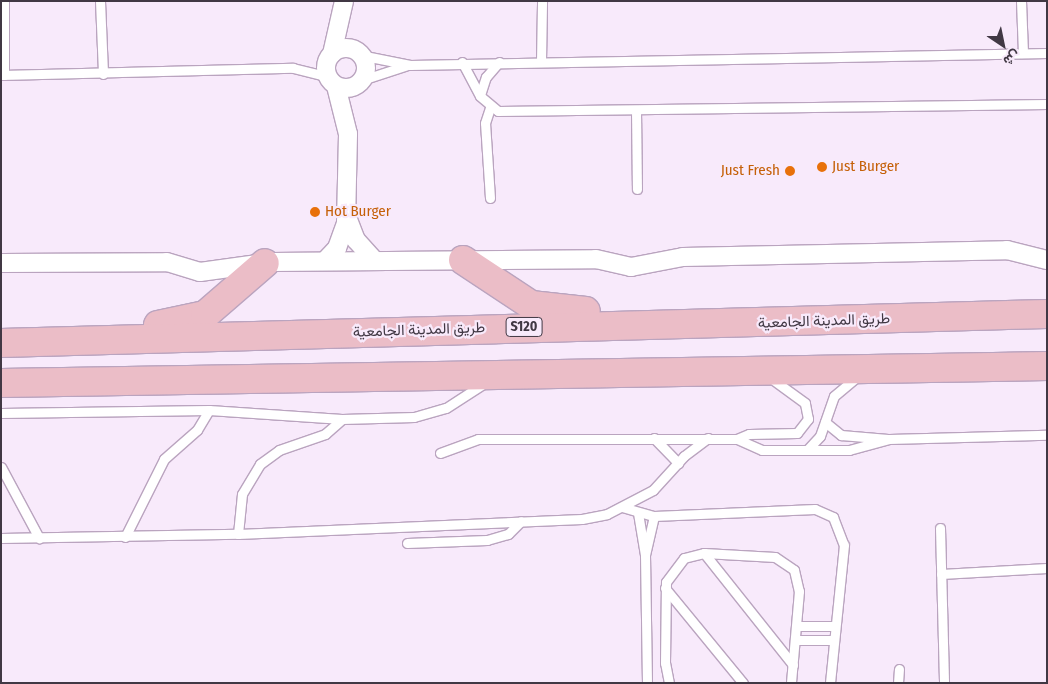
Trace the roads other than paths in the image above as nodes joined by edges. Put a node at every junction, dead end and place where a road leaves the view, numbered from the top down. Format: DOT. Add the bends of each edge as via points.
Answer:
graph roads {
  1 [pos="4,1"];
  2 [pos="100,1"];
  3 [pos="542,1"];
  4 [pos="1021,1"];
  5 [pos="344,5"];
  6 [pos="1023,53"];
  7 [pos="1047,53"];
  8 [pos="332,54"];
  9 [pos="360,54"];
  10 [pos="541,61"];
  11 [pos="462,62"];
  12 [pos="499,62"];
  13 [pos="410,65"];
  14 [pos="102,74"];
  15 [pos="3,75"];
  16 [pos="332,82"];
  17 [pos="360,82"];
  18 [pos="480,96"];
  19 [pos="1047,104"];
  20 [pos="490,108"];
  21 [pos="636,110"];
  22 [pos="348,134"];
  23 [pos="638,189"];
  24 [pos="490,198"];
  25 [pos="346,214"];
  26 [pos="374,260"];
  27 [pos="463,260"];
  28 [pos="1047,260"];
  29 [pos="325,261"];
  30 [pos="1,263"];
  31 [pos="265,263"];
  32 [pos="1047,314"];
  33 [pos="616,326"];
  34 [pos="122,342"];
  35 [pos="1,343"];
  36 [pos="1047,366"];
  37 [pos="872,370"];
  38 [pos="758,373"];
  39 [pos="492,378"];
  40 [pos="1,383"];
  41 [pos="209,410"];
  42 [pos="1,413"];
  43 [pos="342,419"];
  44 [pos="825,422"];
  45 [pos="1047,435"];
  46 [pos="653,437"];
  47 [pos="708,438"];
  48 [pos="737,439"];
  49 [pos="888,439"];
  50 [pos="807,450"];
  51 [pos="440,453"];
  52 [pos="678,463"];
  53 [pos="1,467"];
  54 [pos="622,507"];
  55 [pos="638,513"];
  56 [pos="654,516"];
  57 [pos="521,521"];
  58 [pos="940,528"];
  59 [pos="238,534"];
  60 [pos="125,537"];
  61 [pos="1,538"];
  62 [pos="39,538"];
  63 [pos="407,543"];
  64 [pos="704,553"];
  65 [pos="645,555"];
  66 [pos="1047,568"];
  67 [pos="941,574"];
  68 [pos="666,588"];
  69 [pos="797,626"];
  70 [pos="834,626"];
  71 [pos="796,640"];
  72 [pos="833,640"];
  73 [pos="793,665"];
  74 [pos="899,669"];
  75 [pos="647,683"];
  76 [pos="669,683"];
  77 [pos="743,683"];
  78 [pos="791,683"];
  79 [pos="830,683"];
  80 [pos="898,683"];
  81 [pos="944,683"];
  1 -- 15 [label="lane"];
  2 -- 14 [label="lane"];
  3 -- 10 [label="lane"];
  4 -- 6 [label="lane"];
  5 -- 8 [label="street"];
  5 -- 9 [label="street"];
  6 -- 7 [label="lane"];
  6 -- 10 [label="lane"];
  8 -- 9 [label="street" via="345,48"];
  8 -- 16 [label="street" via="326,68"];
  9 -- 13 [label="lane"];
  9 -- 17 [label="street" via="366,67"];
  10 -- 12 [label="lane"];
  11 -- 12 [label="lane"];
  11 -- 13 [label="lane"];
  11 -- 18 [label="lane"];
  12 -- 18 [label="lane" via="486,77"];
  13 -- 17 [label="lane"];
  14 -- 15 [label="lane"];
  14 -- 16 [label="lane" via="302,68"];
  16 -- 17 [label="street" via="348,88"];
  16 -- 22 [label="street"];
  17 -- 22 [label="street"];
  18 -- 20 [label="lane"];
  19 -- 21 [label="lane"];
  20 -- 21 [label="lane" via="506,112"];
  20 -- 24 [label="lane" via="485,123"];
  21 -- 23 [label="lane"];
  22 -- 25 [label="street"];
  25 -- 26 [label="street" via="356,240"];
  25 -- 29 [label="street" via="341,240"];
  26 -- 27 [label="street"];
  26 -- 29 [label="street"];
  27 -- 28 [label="street" via="596,259 631,267 691,257 1007,250"];
  27 -- 33 [label="main road" via="523,302 583,310"];
  29 -- 31 [label="street"];
  30 -- 31 [label="street" via="167,262 200,272"];
  31 -- 34 [label="main road" via="205,315 153,326"];
  32 -- 33 [label="main road, طريق المدينة الجامعية / S120"];
  33 -- 34 [label="main road, طريق المدينة الجامعية / S120"];
  34 -- 35 [label="main road, طريق المدينة الجامعية / S120"];
  36 -- 37 [label="main road"];
  37 -- 38 [label="main road"];
  37 -- 44 [label="lane" via="838,392"];
  38 -- 39 [label="main road"];
  38 -- 48 [label="lane" via="805,403 808,419 791,435 749,434"];
  39 -- 40 [label="main road" via="414,374"];
  39 -- 43 [label="lane" via="460,402 432,413"];
  41 -- 42 [label="lane"];
  41 -- 43 [label="lane"];
  41 -- 60 [label="lane" via="197,430 164,458"];
  43 -- 59 [label="lane" via="325,434 279,450 260,464 242,494"];
  44 -- 49 [label="lane" via="841,434"];
  44 -- 50 [label="lane"];
  45 -- 49 [label="lane"];
  46 -- 47 [label="lane"];
  46 -- 51 [label="lane" via="478,439"];
  46 -- 52 [label="lane"];
  47 -- 48 [label="lane"];
  47 -- 52 [label="lane"];
  48 -- 50 [label="lane" via="762,450"];
  49 -- 50 [label="lane" via="862,449"];
  52 -- 54 [label="lane" via="662,484"];
  53 -- 62 [label="lane"];
  54 -- 55 [label="lane"];
  54 -- 57 [label="lane" via="582,519"];
  55 -- 56 [label="lane"];
  55 -- 65 [label="lane"];
  56 -- 65 [label="lane"];
  56 -- 70 [label="lane" via="825,512 840,525 844,540"];
  57 -- 59 [label="lane"];
  57 -- 63 [label="lane" via="508,534 487,540"];
  58 -- 67 [label="lane"];
  59 -- 60 [label="lane"];
  60 -- 62 [label="lane"];
  61 -- 62 [label="lane"];
  64 -- 68 [label="lane" via="676,564"];
  64 -- 69 [label="lane" via="775,557 786,562 798,580"];
  64 -- 73 [label="lane"];
  65 -- 75 [label="lane"];
  66 -- 67 [label="lane"];
  67 -- 81 [label="lane"];
  68 -- 76 [label="lane" via="665,663"];
  68 -- 77 [label="lane"];
  69 -- 70 [label="lane"];
  69 -- 71 [label="lane"];
  70 -- 72 [label="lane"];
  71 -- 72 [label="lane"];
  71 -- 73 [label="lane"];
  72 -- 79 [label="lane"];
  73 -- 78 [label="lane"];
  74 -- 80 [label="lane"];
}
